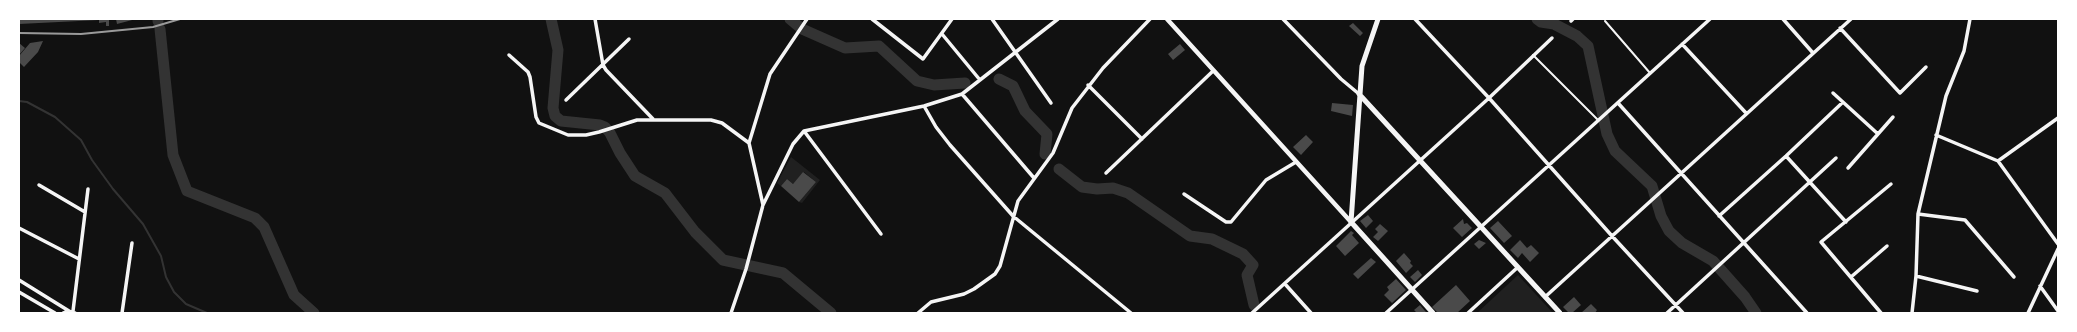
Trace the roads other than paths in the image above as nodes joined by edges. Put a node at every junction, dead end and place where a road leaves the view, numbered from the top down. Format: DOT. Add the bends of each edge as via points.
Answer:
graph roads {
  1 [pos="595,19"];
  2 [pos="807,19"];
  3 [pos="872,19"];
  4 [pos="952,19"];
  5 [pos="992,19"];
  6 [pos="1058,19"];
  7 [pos="1150,19"];
  8 [pos="1167,19"];
  9 [pos="1283,19"];
  10 [pos="1378,19"];
  11 [pos="1415,19"];
  12 [pos="1710,19"];
  13 [pos="1783,19"];
  14 [pos="1850,19"];
  15 [pos="1970,19"];
  16 [pos="1605,20"];
  17 [pos="1840,28"];
  18 [pos="942,34"];
  19 [pos="1552,38"];
  20 [pos="629,39"];
  21 [pos="1682,44"];
  22 [pos="1016,52"];
  23 [pos="1813,53"];
  24 [pos="509,55"];
  25 [pos="1533,55"];
  26 [pos="603,64"];
  27 [pos="1926,67"];
  28 [pos="1213,71"];
  29 [pos="1650,73"];
  30 [pos="980,80"];
  31 [pos="1088,85"];
  32 [pos="1833,93"];
  33 [pos="962,94"];
  34 [pos="1359,94"];
  35 [pos="1489,98"];
  36 [pos="566,100"];
  37 [pos="1051,103"];
  38 [pos="1618,103"];
  39 [pos="1842,103"];
  40 [pos="924,106"];
  41 [pos="1746,113"];
  42 [pos="1893,117"];
  43 [pos="2058,118"];
  44 [pos="653,120"];
  45 [pos="1599,120"];
  46 [pos="804,131"];
  47 [pos="1878,134"];
  48 [pos="1936,135"];
  49 [pos="1142,139"];
  50 [pos="749,143"];
  51 [pos="1786,156"];
  52 [pos="1836,158"];
  53 [pos="1420,161"];
  54 [pos="1998,161"];
  55 [pos="1296,162"];
  56 [pos="1548,166"];
  57 [pos="1848,168"];
  58 [pos="1680,172"];
  59 [pos="1106,173"];
  60 [pos="1034,178"];
  61 [pos="1810,183"];
  62 [pos="1891,184"];
  63 [pos="39,185"];
  64 [pos="88,189"];
  65 [pos="1184,194"];
  66 [pos="763,204"];
  67 [pos="85,212"];
  68 [pos="1918,214"];
  69 [pos="1013,216"];
  70 [pos="1719,216"];
  71 [pos="1351,222"];
  72 [pos="1846,222"];
  73 [pos="1481,227"];
  74 [pos="19,228"];
  75 [pos="881,234"];
  76 [pos="1612,236"];
  77 [pos="132,243"];
  78 [pos="1744,243"];
  79 [pos="2058,244"];
  80 [pos="1887,246"];
  81 [pos="2058,248"];
  82 [pos="79,260"];
  83 [pos="1518,267"];
  84 [pos="1916,276"];
  85 [pos="1851,277"];
  86 [pos="2014,277"];
  87 [pos="19,280"];
  88 [pos="1285,284"];
  89 [pos="2040,286"];
  90 [pos="1412,290"];
  91 [pos="1977,291"];
  92 [pos="20,292"];
  93 [pos="1545,297"];
  94 [pos="1676,305"];
  95 [pos="2058,311"];
  96 [pos="72,312"];
  97 [pos="55,313"];
  98 [pos="63,313"];
  99 [pos="122,313"];
  100 [pos="731,313"];
  101 [pos="918,313"];
  102 [pos="1131,313"];
  103 [pos="1252,313"];
  104 [pos="1311,313"];
  105 [pos="1386,313"];
  106 [pos="1433,313"];
  107 [pos="1468,313"];
  108 [pos="1560,313"];
  109 [pos="1667,313"];
  110 [pos="1683,313"];
  111 [pos="1806,313"];
  112 [pos="1881,313"];
  113 [pos="1912,313"];
  114 [pos="2028,313"];
  1 -- 26 [label="street"];
  2 -- 50 [label="street" via="770,74"];
  3 -- 18 [label="street" via="923,59"];
  4 -- 18 [label="street"];
  5 -- 22 [label="street"];
  6 -- 22 [label="street"];
  7 -- 31 [label="street"];
  8 -- 28 [label="street"];
  9 -- 34 [label="street"];
  10 -- 34 [label="main road" via="1362,66"];
  11 -- 35 [label="street"];
  12 -- 21 [label="street"];
  13 -- 23 [label="street"];
  14 -- 17 [label="street"];
  15 -- 48 [label="street" via="1964,51 1946,96"];
  16 -- 29 [label="lane"];
  17 -- 23 [label="street"];
  17 -- 27 [label="street" via="1900,93"];
  18 -- 30 [label="street"];
  19 -- 25 [label="street"];
  20 -- 26 [label="street"];
  21 -- 29 [label="street"];
  21 -- 41 [label="street"];
  22 -- 30 [label="street"];
  22 -- 37 [label="street"];
  23 -- 41 [label="street"];
  24 -- 44 [label="street" via="528,72 539,122 568,134 586,135 637,120"];
  25 -- 35 [label="street"];
  25 -- 45 [label="lane"];
  26 -- 36 [label="street"];
  26 -- 44 [label="street" via="611,76"];
  28 -- 49 [label="street"];
  28 -- 55 [label="street"];
  29 -- 38 [label="street"];
  30 -- 33 [label="street"];
  31 -- 49 [label="street"];
  31 -- 60 [label="street" via="1072,108 1053,153"];
  32 -- 39 [label="street"];
  33 -- 40 [label="street"];
  33 -- 60 [label="street"];
  34 -- 53 [label="main road"];
  34 -- 71 [label="main road"];
  35 -- 53 [label="street"];
  35 -- 56 [label="street"];
  38 -- 45 [label="street"];
  38 -- 58 [label="street"];
  39 -- 47 [label="street"];
  39 -- 51 [label="street"];
  40 -- 46 [label="street"];
  40 -- 69 [label="street" via="950,145"];
  41 -- 58 [label="street"];
  42 -- 47 [label="street"];
  43 -- 54 [label="street"];
  44 -- 50 [label="street" via="711,120 722,123"];
  45 -- 56 [label="street"];
  46 -- 66 [label="street" via="793,144"];
  46 -- 75 [label="street"];
  47 -- 57 [label="street"];
  48 -- 54 [label="street"];
  48 -- 68 [label="street"];
  49 -- 59 [label="street"];
  50 -- 66 [label="street"];
  51 -- 61 [label="street"];
  51 -- 70 [label="street"];
  52 -- 61 [label="street"];
  53 -- 71 [label="street"];
  53 -- 73 [label="main road"];
  54 -- 79 [label="street"];
  55 -- 65 [label="street" via="1266,180 1231,222 1226,222"];
  55 -- 71 [label="street"];
  56 -- 73 [label="street"];
  56 -- 76 [label="street"];
  58 -- 70 [label="street"];
  58 -- 76 [label="street"];
  60 -- 69 [label="street" via="1018,201"];
  61 -- 72 [label="street"];
  61 -- 78 [label="street"];
  62 -- 72 [label="street"];
  63 -- 67 [label="street"];
  64 -- 67 [label="street"];
  66 -- 100 [label="street"];
  67 -- 82 [label="street"];
  68 -- 84 [label="street"];
  68 -- 86 [label="street" via="1965,220"];
  69 -- 101 [label="street" via="1000,266 995,274 964,294 931,302"];
  69 -- 102 [label="street"];
  70 -- 78 [label="street"];
  71 -- 88 [label="street"];
  71 -- 90 [label="main road"];
  72 -- 85 [label="street" via="1821,242"];
  73 -- 83 [label="main road"];
  73 -- 90 [label="street"];
  74 -- 82 [label="street"];
  76 -- 93 [label="street"];
  76 -- 94 [label="street"];
  77 -- 99 [label="street"];
  78 -- 94 [label="street"];
  78 -- 111 [label="street"];
  80 -- 85 [label="street"];
  81 -- 89 [label="street"];
  82 -- 96 [label="street"];
  83 -- 93 [label="main road"];
  83 -- 107 [label="street"];
  84 -- 91 [label="street"];
  84 -- 113 [label="street"];
  85 -- 112 [label="street"];
  87 -- 96 [label="street"];
  88 -- 103 [label="street"];
  88 -- 104 [label="street"];
  89 -- 95 [label="street"];
  89 -- 114 [label="street"];
  90 -- 105 [label="street"];
  90 -- 106 [label="main road"];
  92 -- 97 [label="street"];
  93 -- 108 [label="main road"];
  94 -- 109 [label="street"];
  94 -- 110 [label="street"];
  96 -- 98 [label="street"];
}
